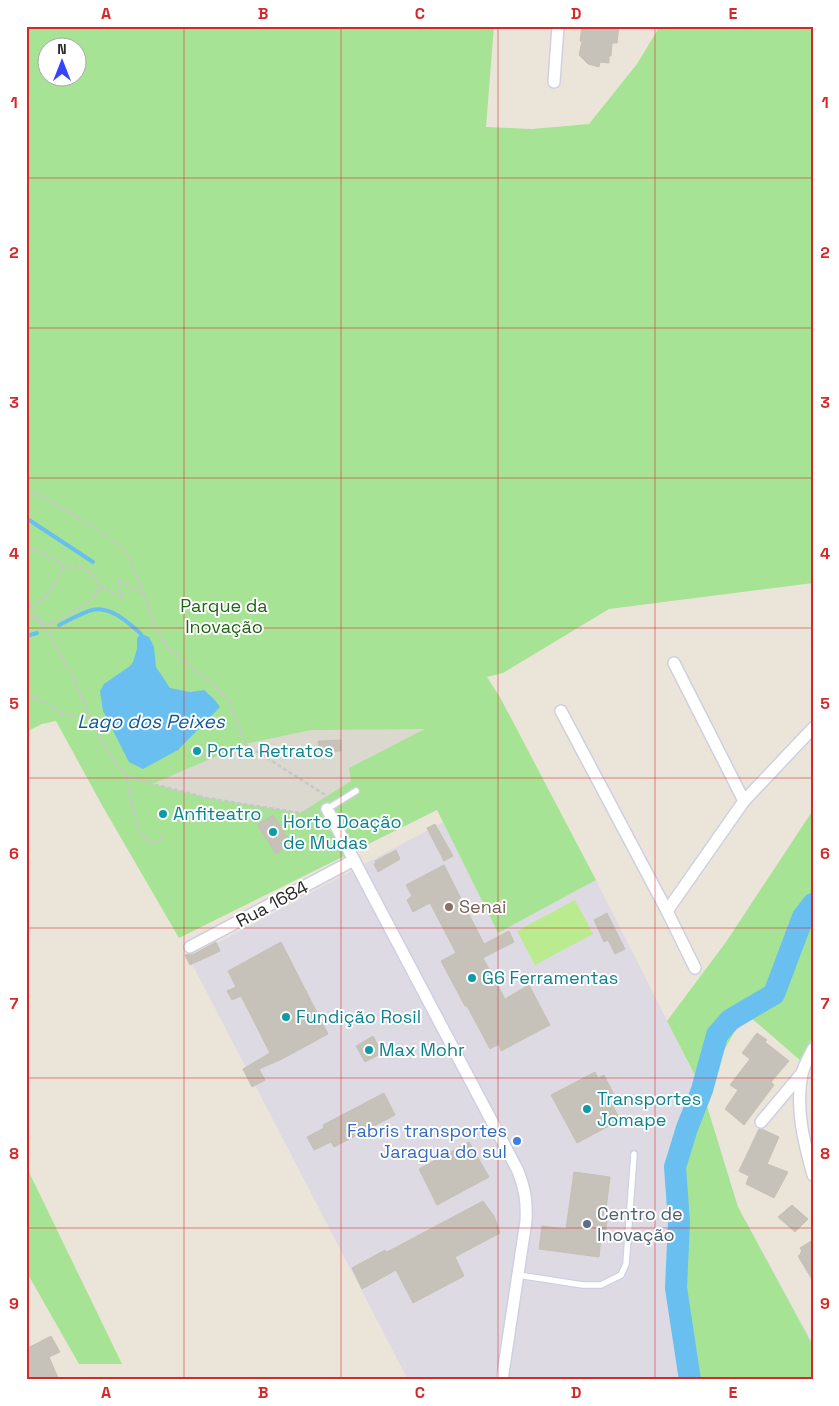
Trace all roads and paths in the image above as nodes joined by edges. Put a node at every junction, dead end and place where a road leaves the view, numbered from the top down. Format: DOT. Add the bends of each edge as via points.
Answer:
graph roads {
  1 [pos="558,26"];
  2 [pos="554,82"];
  3 [pos="26,488"];
  4 [pos="26,548"];
  5 [pos="64,566"];
  6 [pos="100,587"];
  7 [pos="145,596"];
  8 [pos="26,598"];
  9 [pos="33,607"];
  10 [pos="26,613"];
  11 [pos="44,626"];
  12 [pos="674,663"];
  13 [pos="26,693"];
  14 [pos="562,711"];
  15 [pos="91,719"];
  16 [pos="813,728"];
  17 [pos="190,750"];
  18 [pos="208,760"];
  19 [pos="126,774"];
  20 [pos="356,791"];
  21 [pos="744,800"];
  22 [pos="330,807"];
  23 [pos="161,834"];
  24 [pos="354,860"];
  25 [pos="667,912"];
  26 [pos="190,947"];
  27 [pos="695,968"];
  28 [pos="813,1049"];
  29 [pos="803,1072"];
  30 [pos="761,1122"];
  31 [pos="634,1154"];
  32 [pos="813,1175"];
  33 [pos="518,1275"];
  34 [pos="502,1380"];
  1 -- 2 [label="street"];
  3 -- 7 [label="path" via="117,543 128,555"];
  4 -- 5 [label="path" via="42,552"];
  5 -- 6 [label="path" via="79,566 93,573"];
  5 -- 9 [label="path" via="49,593"];
  6 -- 7 [label="path" via="124,598 119,580"];
  6 -- 11 [label="path" via="90,601"];
  7 -- 22 [label="path" via="152,619 170,650 229,700 245,744 327,796"];
  8 -- 9 [label="path"];
  9 -- 11 [label="path"];
  10 -- 11 [label="path"];
  11 -- 15 [label="path" via="73,677"];
  12 -- 21 [label="street"];
  13 -- 15 [label="path" via="60,713"];
  14 -- 25 [label="street"];
  15 -- 19 [label="path" via="117,765"];
  16 -- 21 [label="street"];
  17 -- 18 [label="path" via="199,745"];
  19 -- 22 [label="path" via="207,798 300,814"];
  19 -- 23 [label="path" via="139,832 148,841 156,843 161,841"];
  20 -- 22 [label="lane"];
  21 -- 25 [label="street"];
  22 -- 24 [label="street"];
  24 -- 26 [label="street, Rua 1684"];
  24 -- 33 [label="street" via="521,1178 527,1204"];
  25 -- 27 [label="street"];
  28 -- 29 [label="street"];
  29 -- 30 [label="street"];
  29 -- 32 [label="street" via="801,1127"];
  31 -- 33 [label="lane" via="626,1264 621,1275 601,1285 583,1285"];
  33 -- 34 [label="street"];
}
